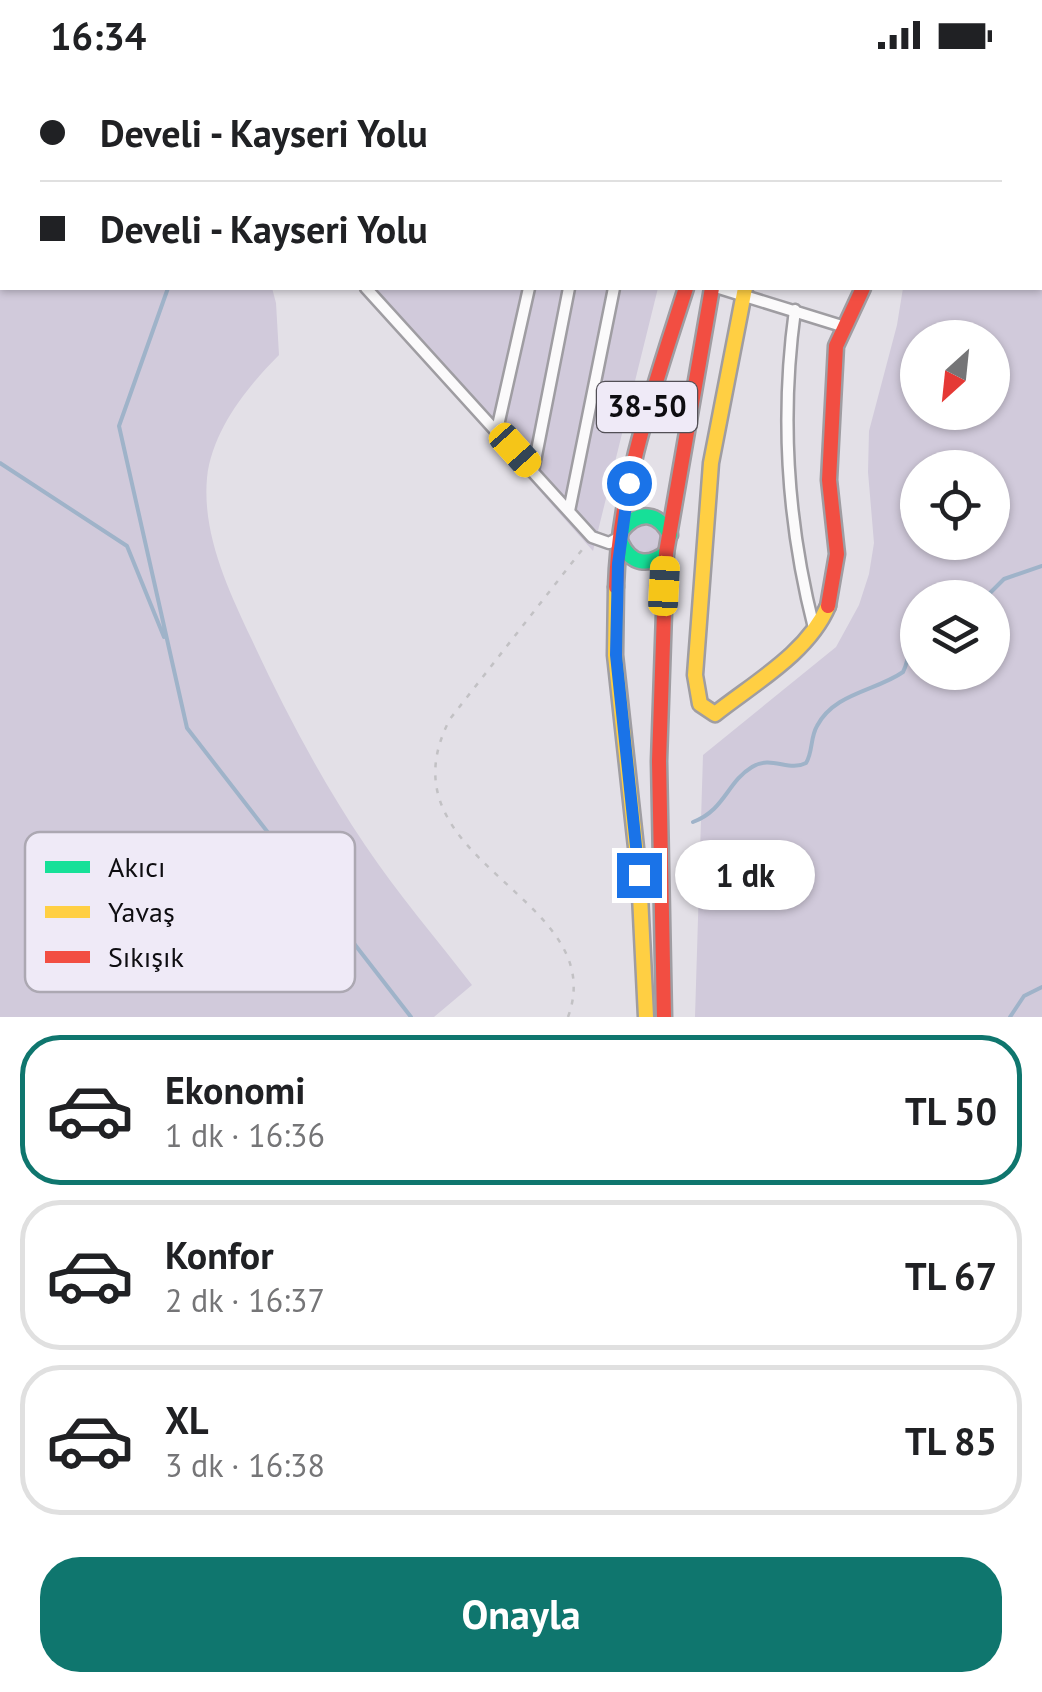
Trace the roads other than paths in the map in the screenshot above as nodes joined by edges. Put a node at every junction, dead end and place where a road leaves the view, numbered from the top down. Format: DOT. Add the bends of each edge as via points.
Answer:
graph roads {
  1 [pos="368,290"];
  2 [pos="529,290"];
  3 [pos="569,290"];
  4 [pos="614,290"];
  5 [pos="685,290"];
  6 [pos="716,290"];
  7 [pos="862,290"];
  8 [pos="744,291"];
  9 [pos="795,310"];
  10 [pos="845,327"];
  11 [pos="496,430"];
  12 [pos="533,471"];
  13 [pos="568,511"];
  14 [pos="670,535"];
  15 [pos="622,537"];
  16 [pos="666,554"];
  17 [pos="814,628"];
  18 [pos="646,1017"];
  19 [pos="664,1017"];
  1 -- 11 [label="street"];
  2 -- 11 [label="street"];
  3 -- 12 [label="street"];
  4 -- 13 [label="street"];
  5 -- 15 [label="main road, 38-50" via="639,434"];
  6 -- 14 [label="main road, 38-50"];
  7 -- 10 [label="main road"];
  8 -- 9 [label="street"];
  8 -- 17 [label="main road" via="712,463 695,682 700,706 715,714"];
  9 -- 10 [label="street"];
  9 -- 17 [label="street" via="787,473"];
  10 -- 17 [label="main road" via="836,346 829,480 836,569 828,606"];
  11 -- 12 [label="street"];
  12 -- 13 [label="street"];
  13 -- 15 [label="street" via="592,537 609,543"];
  14 -- 15 [label="main road" via="665,523 648,514 635,516"];
  14 -- 16 [label="main road"];
  15 -- 16 [label="main road" via="626,555 637,562 656,562"];
  15 -- 18 [label="main road, 38-50" via="616,655"];
  16 -- 19 [label="main road" via="658,761"];
}
